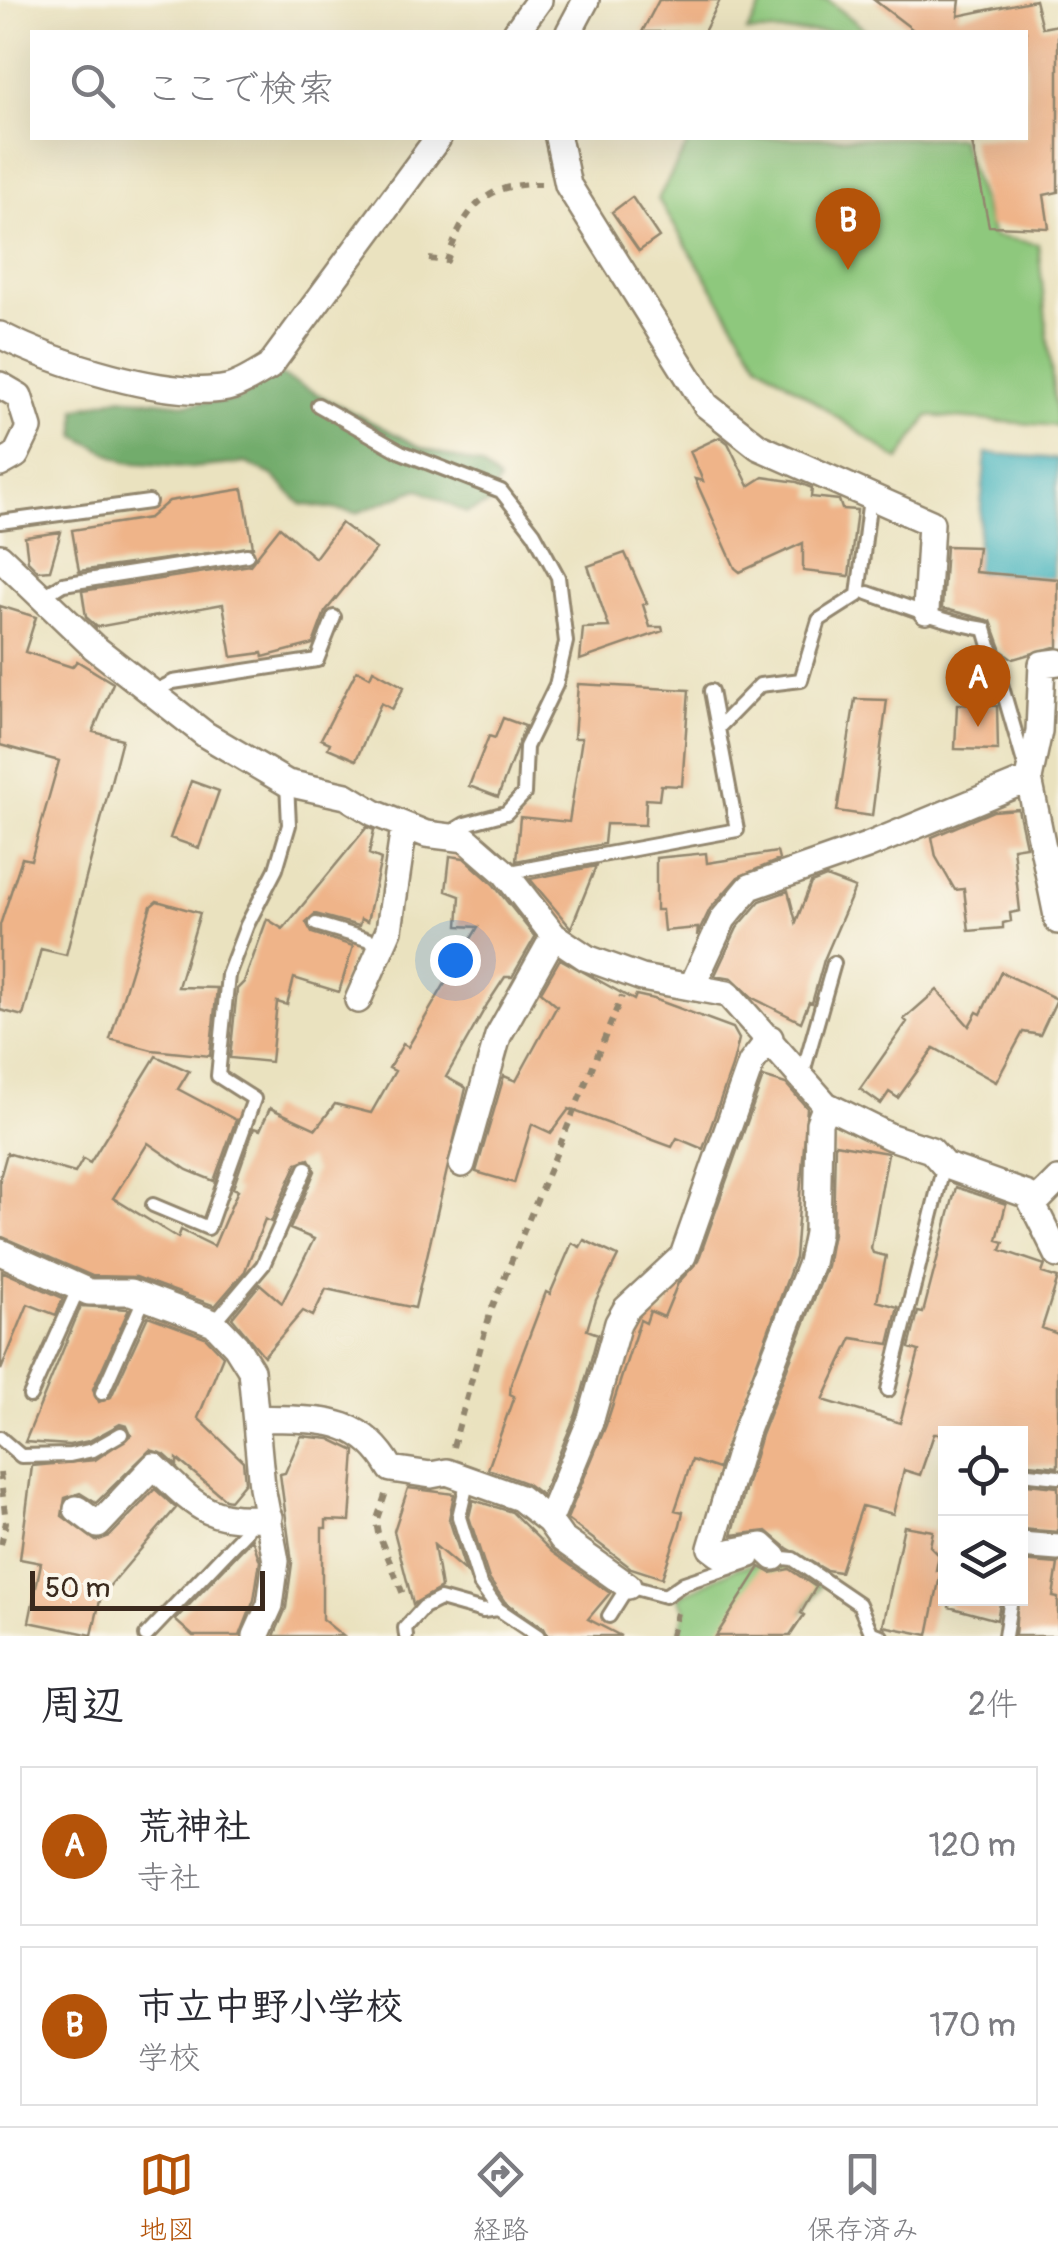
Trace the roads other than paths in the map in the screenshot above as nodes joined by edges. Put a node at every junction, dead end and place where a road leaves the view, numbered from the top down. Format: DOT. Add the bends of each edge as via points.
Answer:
graph roads {
  1 [pos="540,0"];
  2 [pos="586,0"];
  3 [pos="518,30"];
  4 [pos="570,30"];
  5 [pos="437,140"];
  6 [pos="558,140"];
  7 [pos="0,335"];
  8 [pos="1,386"];
  9 [pos="318,405"];
  10 [pos="0,464"];
  11 [pos="870,498"];
  12 [pos="149,502"];
  13 [pos="0,522"];
  14 [pos="247,555"];
  15 [pos="0,557"];
  16 [pos="868,594"];
  17 [pos="42,597"];
  18 [pos="926,611"];
  19 [pos="334,617"];
  20 [pos="1058,662"];
  21 [pos="711,691"];
  22 [pos="151,693"];
  23 [pos="718,728"];
  24 [pos="1029,778"];
  25 [pos="287,783"];
  26 [pos="404,827"];
  27 [pos="448,835"];
  28 [pos="505,873"];
  29 [pos="1058,922"];
  30 [pos="316,924"];
  31 [pos="554,936"];
  32 [pos="383,944"];
  33 [pos="834,963"];
  34 [pos="693,984"];
  35 [pos="358,1000"];
  36 [pos="770,1038"];
  37 [pos="802,1076"];
  38 [pos="826,1105"];
  39 [pos="462,1164"];
  40 [pos="944,1166"];
  41 [pos="306,1168"];
  42 [pos="1058,1180"];
  43 [pos="1034,1204"];
  44 [pos="153,1205"];
  45 [pos="0,1252"];
  46 [pos="1058,1256"];
  47 [pos="79,1287"];
  48 [pos="144,1299"];
  49 [pos="214,1323"];
  50 [pos="888,1390"];
  51 [pos="102,1392"];
  52 [pos="30,1396"];
  53 [pos="258,1418"];
  54 [pos="121,1434"];
  55 [pos="0,1438"];
  56 [pos="1030,1474"];
  57 [pos="457,1476"];
  58 [pos="1058,1478"];
  59 [pos="77,1509"];
  60 [pos="260,1518"];
  61 [pos="549,1521"];
  62 [pos="1028,1546"];
  63 [pos="1058,1548"];
  64 [pos="774,1557"];
  65 [pos="628,1586"];
  66 [pos="1010,1606"];
  67 [pos="498,1609"];
  68 [pos="610,1616"];
  69 [pos="146,1636"];
  70 [pos="256,1636"];
  71 [pos="406,1636"];
  72 [pos="538,1636"];
  73 [pos="881,1636"];
  74 [pos="1005,1636"];
  1 -- 3 [label="street"];
  2 -- 4 [label="street"];
  5 -- 7 [label="street" via="269,367 228,388 128,379"];
  6 -- 11 [label="street" via="568,185 706,405 759,446"];
  8 -- 10 [label="street" via="19,396 29,428 16,455"];
  9 -- 27 [label="lane" via="401,452 501,491 558,577 566,642 556,684 526,747 524,794 506,813"];
  11 -- 18 [label="street" via="931,523"];
  11 -- 23 [label="lane" via="858,594 819,620 802,680 760,685"];
  12 -- 13 [label="lane"];
  14 -- 17 [label="lane" via="63,584"];
  15 -- 17 [label="street"];
  16 -- 18 [label="lane"];
  17 -- 22 [label="street"];
  18 -- 24 [label="lane" via="934,620 984,630 991,639"];
  19 -- 22 [label="lane" via="317,660 172,682"];
  20 -- 24 [label="street" via="1042,664"];
  21 -- 23 [label="lane"];
  22 -- 25 [label="street"];
  23 -- 28 [label="lane" via="737,830"];
  24 -- 29 [label="street"];
  24 -- 34 [label="street" via="750,887 723,920"];
  25 -- 26 [label="street" via="346,796"];
  25 -- 44 [label="lane" via="289,825 276,869 246,925 227,992 218,1076 254,1099 208,1228"];
  26 -- 27 [label="street"];
  26 -- 32 [label="street"];
  27 -- 28 [label="street" via="466,839"];
  28 -- 31 [label="street"];
  30 -- 32 [label="lane"];
  31 -- 34 [label="street" via="632,975"];
  31 -- 39 [label="street" via="498,1036"];
  32 -- 35 [label="street"];
  33 -- 37 [label="lane"];
  34 -- 36 [label="street" via="728,994"];
  36 -- 37 [label="street"];
  36 -- 61 [label="street" via="751,1063 682,1256 618,1324 591,1419"];
  37 -- 38 [label="street"];
  38 -- 40 [label="street" via="931,1150"];
  38 -- 64 [label="street" via="819,1123 811,1263 746,1430 712,1548 718,1554 762,1546"];
  40 -- 43 [label="street" via="1028,1195"];
  40 -- 50 [label="lane"];
  41 -- 49 [label="lane" via="263,1264"];
  42 -- 43 [label="street"];
  43 -- 46 [label="street"];
  45 -- 47 [label="street"];
  47 -- 48 [label="street"];
  47 -- 52 [label="lane"];
  48 -- 49 [label="street"];
  48 -- 51 [label="lane"];
  49 -- 53 [label="street" via="251,1370"];
  53 -- 57 [label="street" via="353,1427 380,1449 391,1469"];
  53 -- 60 [label="street"];
  54 -- 55 [label="lane" via="93,1450 59,1457 20,1456"];
  56 -- 58 [label="lane"];
  57 -- 61 [label="street" via="520,1498"];
  57 -- 67 [label="lane" via="458,1517 480,1584"];
  59 -- 60 [label="street" via="98,1525 154,1466 196,1507 223,1520"];
  60 -- 69 [label="lane"];
  60 -- 70 [label="street" via="276,1561 270,1605"];
  61 -- 65 [label="street" via="562,1539"];
  62 -- 63 [label="street"];
  64 -- 65 [label="lane" via="742,1562 665,1596"];
  64 -- 73 [label="lane" via="794,1559 859,1604 872,1632"];
  65 -- 68 [label="lane"];
  66 -- 74 [label="lane"];
  67 -- 71 [label="lane" via="483,1612 440,1600 418,1614"];
  67 -- 72 [label="lane"];
}
